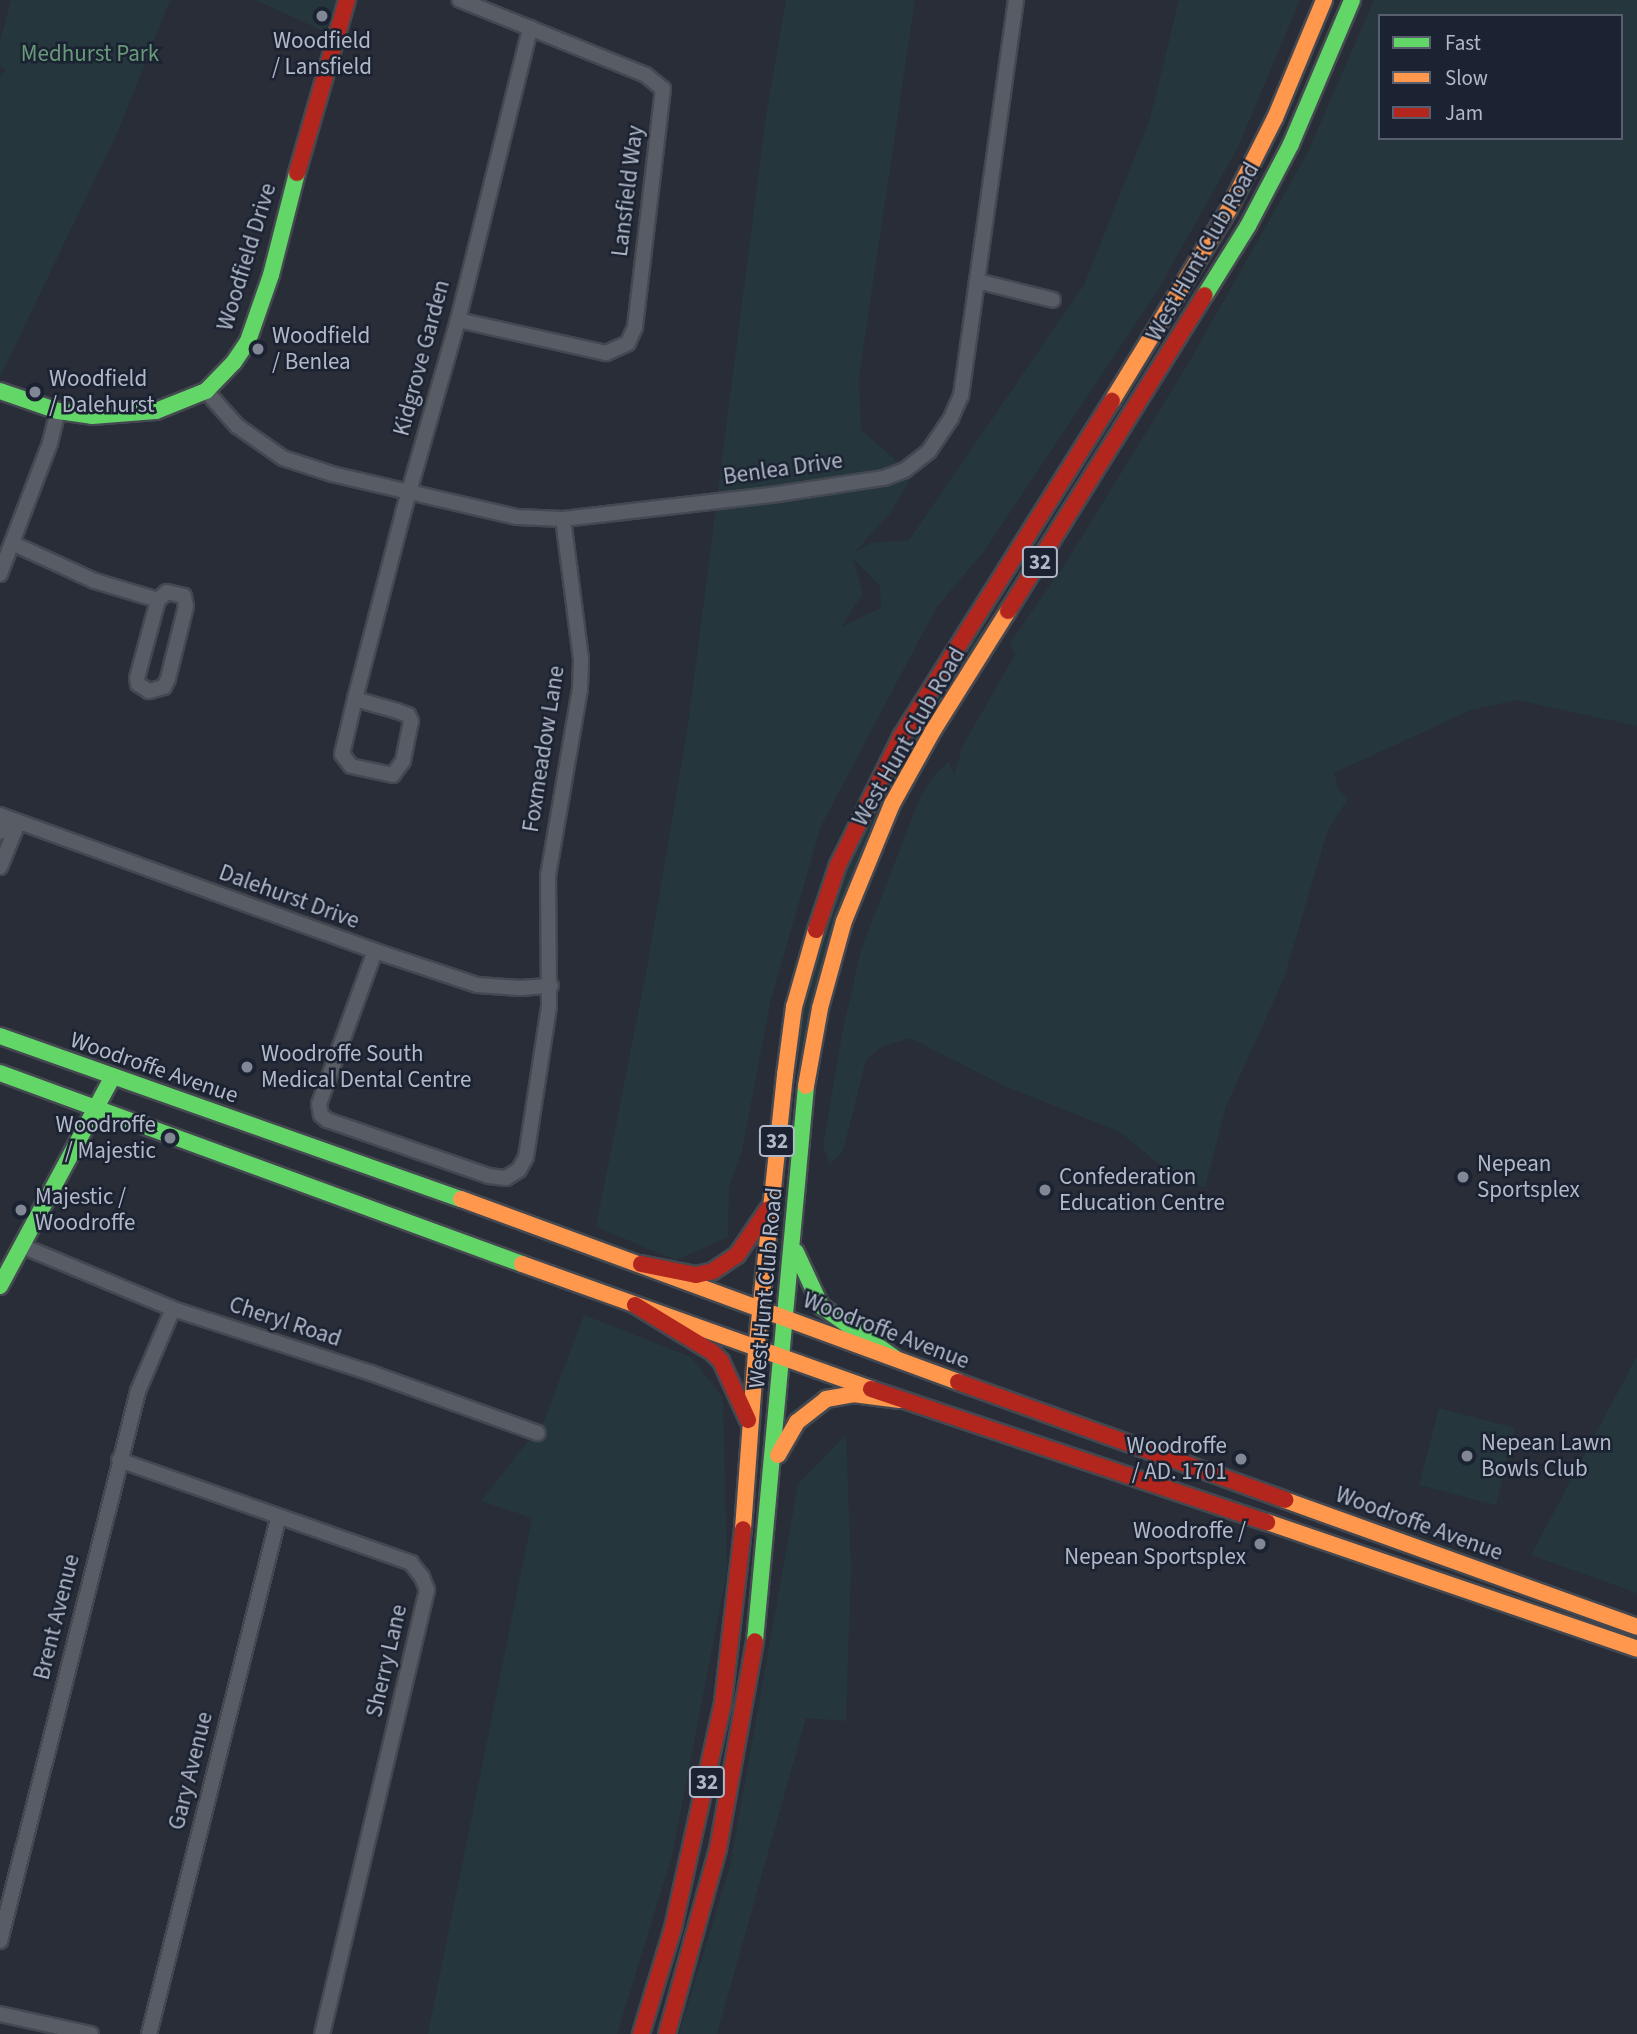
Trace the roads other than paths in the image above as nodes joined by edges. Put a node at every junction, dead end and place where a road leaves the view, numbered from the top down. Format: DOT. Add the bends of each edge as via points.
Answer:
graph roads {
  1 [pos="347,0"];
  2 [pos="460,0"];
  3 [pos="1016,0"];
  4 [pos="1324,0"];
  5 [pos="1352,0"];
  6 [pos="530,27"];
  7 [pos="977,281"];
  8 [pos="1053,300"];
  9 [pos="458,320"];
  10 [pos="0,391"];
  11 [pos="206,391"];
  12 [pos="58,411"];
  13 [pos="409,491"];
  14 [pos="563,519"];
  15 [pos="14,544"];
  16 [pos="0,574"];
  17 [pos="158,600"];
  18 [pos="355,699"];
  19 [pos="6,822"];
  20 [pos="0,867"];
  21 [pos="375,951"];
  22 [pos="551,986"];
  23 [pos="0,1037"];
  24 [pos="0,1073"];
  25 [pos="112,1078"];
  26 [pos="97,1107"];
  27 [pos="266,1150"];
  28 [pos="769,1207"];
  29 [pos="22,1246"];
  30 [pos="793,1246"];
  31 [pos="641,1264"];
  32 [pos="0,1286"];
  33 [pos="635,1305"];
  34 [pos="761,1308"];
  35 [pos="173,1309"];
  36 [pos="787,1317"];
  37 [pos="756,1351"];
  38 [pos="895,1358"];
  39 [pos="783,1360"];
  40 [pos="900,1400"];
  41 [pos="751,1426"];
  42 [pos="538,1433"];
  43 [pos="119,1460"];
  44 [pos="1174,1460"];
  45 [pos="773,1464"];
  46 [pos="1165,1487"];
  47 [pos="278,1518"];
  48 [pos="1637,1627"];
  49 [pos="1637,1649"];
  50 [pos="0,1941"];
  51 [pos="0,2014"];
  52 [pos="92,2034"];
  53 [pos="149,2034"];
  54 [pos="322,2034"];
  55 [pos="641,2034"];
  56 [pos="667,2034"];
  1 -- 11 [label="main road, Woodfield Drive" via="271,275 248,341"];
  2 -- 6 [label="street, Lansfield Way"];
  3 -- 7 [label="street, Benlea Drive"];
  4 -- 28 [label="main road, West Hunt Club Road / 32" via="1275,118 1229,209 901,737 867,801 834,876 794,1007"];
  5 -- 30 [label="main road, West Hunt Club Road / 32" via="1291,144 1248,226 934,729 892,804 844,921 820,1008 806,1087"];
  6 -- 9 [label="street, Kidgrove Garden"];
  6 -- 9 [label="street, Lansfield Way" via="646,75 663,89 635,327 628,343 606,353"];
  7 -- 8 [label="street"];
  7 -- 14 [label="street, Benlea Drive" via="961,396 939,437 918,463 872,480"];
  9 -- 13 [label="street, Kidgrove Garden"];
  10 -- 12 [label="main road, Woodfield Drive"];
  11 -- 12 [label="main road, Woodfield Drive" via="156,411 130,415"];
  11 -- 13 [label="street, Benlea Drive" via="237,426 283,458"];
  12 -- 15 [label="street"];
  13 -- 14 [label="street, Benlea Drive" via="517,517"];
  13 -- 18 [label="street, Kidgrove Garden"];
  14 -- 22 [label="street, Foxmeadow Lane" via="581,659 580,689 548,876"];
  15 -- 16 [label="street"];
  15 -- 17 [label="street" via="96,581"];
  17 -- 17 [label="street" via="137,678 143,688 156,691 168,679 186,606 178,592 167,592"];
  18 -- 18 [label="street, Kidgrove Garden" via="342,754 351,766 393,775 403,761 411,721 408,715"];
  19 -- 20 [label="street, Dalehurst Drive"];
  19 -- 21 [label="street, Dalehurst Drive"];
  21 -- 22 [label="street, Dalehurst Drive" via="486,987"];
  21 -- 22 [label="street, Foxmeadow Lane" via="319,1104 321,1115 489,1176 506,1178 519,1170 526,1157"];
  23 -- 25 [label="main road, Woodroffe Avenue"];
  24 -- 26 [label="main road, Woodroffe Avenue"];
  25 -- 26 [label="main road"];
  25 -- 27 [label="main road, Woodroffe Avenue"];
  26 -- 27 [label="main road, Woodroffe Avenue"];
  26 -- 29 [label="main road"];
  27 -- 31 [label="main road, Woodroffe Avenue"];
  27 -- 33 [label="main road, Woodroffe Avenue"];
  28 -- 31 [label="main road" via="737,1255 713,1271 696,1275"];
  28 -- 34 [label="main road, West Hunt Club Road / 32"];
  29 -- 32 [label="main road"];
  29 -- 35 [label="street, Cheryl Road"];
  30 -- 36 [label="main road, West Hunt Club Road / 32"];
  30 -- 38 [label="main road" via="821,1306"];
  31 -- 34 [label="main road, Woodroffe Avenue"];
  33 -- 37 [label="main road, Woodroffe Avenue"];
  33 -- 41 [label="main road" via="712,1352"];
  34 -- 36 [label="main road, Woodroffe Avenue"];
  34 -- 37 [label="main road, West Hunt Club Road / 32"];
  35 -- 42 [label="street, Cheryl Road"];
  35 -- 43 [label="street, Brent Avenue" via="138,1391"];
  36 -- 38 [label="main road, Woodroffe Avenue"];
  36 -- 39 [label="main road, West Hunt Club Road / 32"];
  37 -- 39 [label="main road, Woodroffe Avenue"];
  37 -- 41 [label="main road, West Hunt Club Road / 32"];
  38 -- 44 [label="main road, Woodroffe Avenue"];
  39 -- 40 [label="main road, Woodroffe Avenue"];
  39 -- 45 [label="main road, West Hunt Club Road / 32"];
  40 -- 45 [label="main road" via="853,1394 826,1399 797,1422"];
  40 -- 46 [label="main road, Woodroffe Avenue"];
  41 -- 55 [label="main road, West Hunt Club Road / 32" via="723,1703 682,1895"];
  43 -- 47 [label="street, Sherry Lane"];
  43 -- 50 [label="street, Brent Avenue"];
  44 -- 46 [label="main road"];
  44 -- 48 [label="main road, Woodroffe Avenue"];
  45 -- 56 [label="main road, West Hunt Club Road / 32" via="744,1725 690,1963"];
  46 -- 49 [label="main road, Woodroffe Avenue"];
  47 -- 53 [label="street, Gary Avenue"];
  47 -- 54 [label="street, Sherry Lane" via="411,1563 427,1590"];
  51 -- 52 [label="street"];
}
